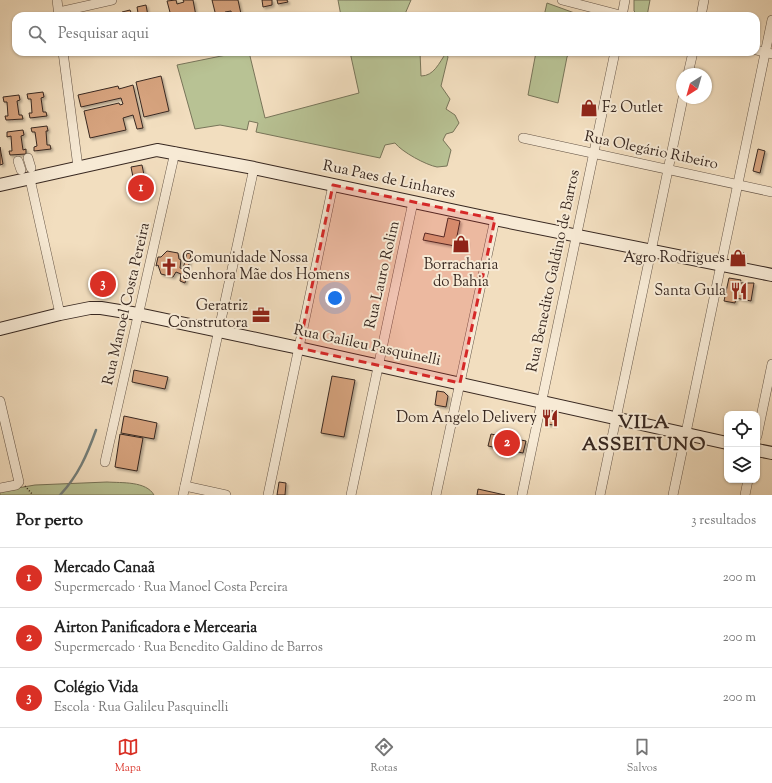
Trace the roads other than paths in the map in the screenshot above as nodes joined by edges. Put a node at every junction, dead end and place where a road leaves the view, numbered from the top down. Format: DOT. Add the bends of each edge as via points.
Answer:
graph roads {
  1 [pos="57,0"];
  2 [pos="112,0"];
  3 [pos="562,0"];
  4 [pos="626,0"];
  5 [pos="704,0"];
  6 [pos="59,12"];
  7 [pos="67,12"];
  8 [pos="608,12"];
  9 [pos="624,12"];
  10 [pos="702,12"];
  11 [pos="772,20"];
  12 [pos="764,52"];
  13 [pos="61,56"];
  14 [pos="613,56"];
  15 [pos="692,56"];
  16 [pos="689,68"];
  17 [pos="682,104"];
  18 [pos="523,138"];
  19 [pos="175,152"];
  20 [pos="593,154"];
  21 [pos="28,158"];
  22 [pos="18,160"];
  23 [pos="78,167"];
  24 [pos="254,168"];
  25 [pos="21,170"];
  26 [pos="668,170"];
  27 [pos="30,173"];
  28 [pos="738,184"];
  29 [pos="0,185"];
  30 [pos="333,185"];
  31 [pos="772,192"];
  32 [pos="414,202"];
  33 [pos="495,219"];
  34 [pos="576,236"];
  35 [pos="652,251"];
  36 [pos="720,265"];
  37 [pos="772,275"];
  38 [pos="60,314"];
  39 [pos="138,314"];
  40 [pos="0,329"];
  41 [pos="218,331"];
  42 [pos="299,348"];
  43 [pos="772,364"];
  44 [pos="377,365"];
  45 [pos="460,383"];
  46 [pos="0,401"];
  47 [pos="541,402"];
  48 [pos="615,418"];
  49 [pos="760,422"];
  50 [pos="685,433"];
  51 [pos="724,442"];
  52 [pos="760,451"];
  53 [pos="772,454"];
  54 [pos="106,462"];
  55 [pos="747,483"];
  56 [pos="0,488"];
  57 [pos="184,491"];
  58 [pos="226,495"];
  59 [pos="268,495"];
  60 [pos="351,495"];
  61 [pos="436,495"];
  62 [pos="522,495"];
  63 [pos="600,495"];
  64 [pos="673,495"];
  65 [pos="745,495"];
  1 -- 6 [label="street"];
  2 -- 7 [label="street"];
  3 -- 8 [label="street"];
  4 -- 9 [label="street"];
  5 -- 10 [label="street"];
  11 -- 12 [label="street"];
  12 -- 28 [label="street"];
  13 -- 23 [label="street"];
  14 -- 20 [label="street, Rua Benedito Galdino de Barros"];
  15 -- 16 [label="street"];
  17 -- 26 [label="street"];
  18 -- 20 [label="street, Rua Olegário Ribeiro"];
  19 -- 23 [label="street, Rua Paes de Linhares" via="157,150"];
  19 -- 24 [label="street, Rua Paes de Linhares"];
  19 -- 39 [label="street, Rua Manoel Costa Pereira"];
  20 -- 26 [label="street, Rua Olegário Ribeiro"];
  20 -- 34 [label="street, Rua Benedito Galdino de Barros"];
  21 -- 27 [label="street"];
  22 -- 25 [label="street"];
  23 -- 27 [label="street, Rua Paes de Linhares"];
  24 -- 30 [label="street, Rua Paes de Linhares"];
  24 -- 41 [label="street"];
  26 -- 28 [label="street, Rua Olegário Ribeiro"];
  26 -- 35 [label="street"];
  27 -- 29 [label="street, Rua Paes de Linhares"];
  27 -- 38 [label="street"];
  28 -- 31 [label="street, Rua Olegário Ribeiro"];
  28 -- 36 [label="street"];
  30 -- 32 [label="street, Rua Paes de Linhares"];
  30 -- 42 [label="street"];
  32 -- 33 [label="street, Rua Paes de Linhares"];
  32 -- 44 [label="street, Rua Lauro Rolim"];
  33 -- 34 [label="street, Rua Paes de Linhares"];
  33 -- 45 [label="street"];
  34 -- 35 [label="street, Rua Paes de Linhares"];
  34 -- 47 [label="street, Rua Benedito Galdino de Barros"];
  35 -- 36 [label="street, Rua Paes de Linhares"];
  35 -- 48 [label="street"];
  36 -- 37 [label="street, Rua Paes de Linhares"];
  36 -- 50 [label="street"];
  38 -- 39 [label="street, Rua Galileu Pasquinelli" via="90,308"];
  38 -- 40 [label="street, Rua Galileu Pasquinelli"];
  39 -- 41 [label="street, Rua Galileu Pasquinelli"];
  39 -- 54 [label="street, Rua Manoel Costa Pereira"];
  41 -- 42 [label="street, Rua Galileu Pasquinelli"];
  41 -- 57 [label="street"];
  42 -- 44 [label="street, Rua Galileu Pasquinelli"];
  42 -- 59 [label="street"];
  43 -- 49 [label="street"];
  44 -- 45 [label="street, Rua Galileu Pasquinelli"];
  44 -- 60 [label="street, Rua Lauro Rolim"];
  45 -- 47 [label="street, Rua Galileu Pasquinelli"];
  45 -- 61 [label="street"];
  46 -- 56 [label="street" via="19,482"];
  47 -- 48 [label="street, Rua Galileu Pasquinelli"];
  47 -- 62 [label="street, Rua Benedito Galdino de Barros"];
  48 -- 50 [label="street, Rua Galileu Pasquinelli"];
  48 -- 63 [label="street"];
  50 -- 51 [label="street, Rua Galileu Pasquinelli"];
  50 -- 64 [label="street"];
  52 -- 53 [label="street"];
  55 -- 65 [label="street"];
  57 -- 58 [label="street"];
}
